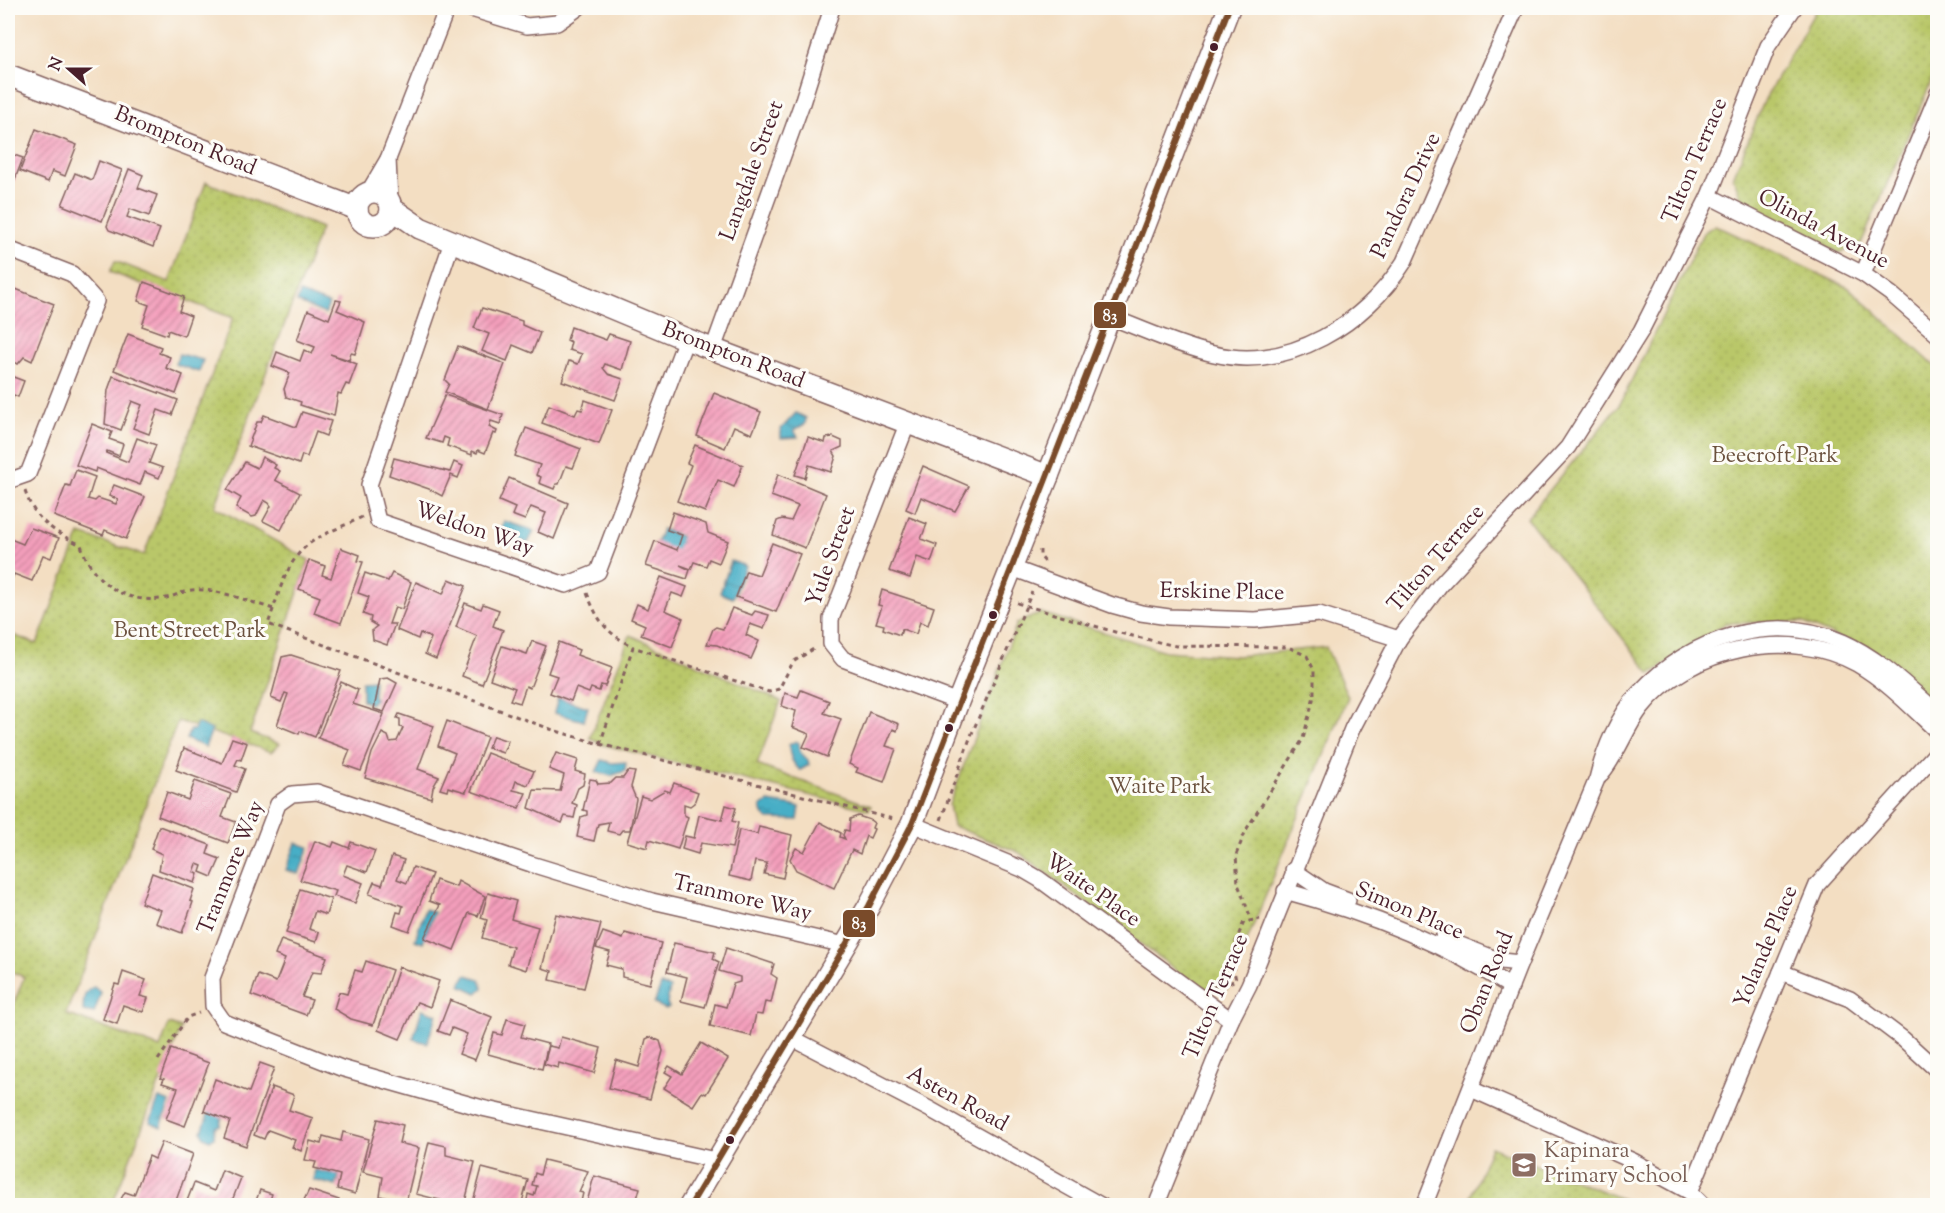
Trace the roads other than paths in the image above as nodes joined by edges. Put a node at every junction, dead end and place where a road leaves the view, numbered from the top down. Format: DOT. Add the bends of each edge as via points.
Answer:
graph roads {
  1 [pos="447,8"];
  2 [pos="468,8"];
  3 [pos="578,8"];
  4 [pos="832,8"];
  5 [pos="1229,8"];
  6 [pos="1516,8"];
  7 [pos="1794,8"];
  8 [pos="8,75"];
  9 [pos="1938,93"];
  10 [pos="388,159"];
  11 [pos="1709,196"];
  12 [pos="362,200"];
  13 [pos="387,212"];
  14 [pos="452,242"];
  15 [pos="8,249"];
  16 [pos="1863,274"];
  17 [pos="1110,317"];
  18 [pos="1938,335"];
  19 [pos="686,339"];
  20 [pos="712,349"];
  21 [pos="908,422"];
  22 [pos="1048,476"];
  23 [pos="8,481"];
  24 [pos="1012,568"];
  25 [pos="1399,639"];
  26 [pos="958,702"];
  27 [pos="1938,713"];
  28 [pos="1938,732"];
  29 [pos="1938,751"];
  30 [pos="1597,779"];
  31 [pos="912,825"];
  32 [pos="1293,870"];
  33 [pos="1285,891"];
  34 [pos="845,945"];
  35 [pos="1520,963"];
  36 [pos="1781,972"];
  37 [pos="1511,987"];
  38 [pos="1231,1020"];
  39 [pos="790,1037"];
  40 [pos="1938,1071"];
  41 [pos="1471,1089"];
  42 [pos="716,1160"];
  43 [pos="1690,1192"];
  44 [pos="690,1206"];
  45 [pos="1102,1206"];
  46 [pos="1156,1206"];
  47 [pos="1424,1206"];
  48 [pos="1704,1206"];
  1 -- 10 [label="street"];
  2 -- 3 [label="street" via="527,26 557,23"];
  4 -- 20 [label="street, Langdale Street" via="802,103"];
  5 -- 17 [label="street"];
  6 -- 17 [label="street, Pandora Drive" via="1404,262 1392,282 1365,311 1320,339 1293,349 1243,357 1213,354"];
  7 -- 11 [label="street, Tilton Terrace" via="1768,46"];
  8 -- 12 [label="street, Brompton Road" via="299,187"];
  9 -- 16 [label="street"];
  10 -- 12 [label="street"];
  10 -- 13 [label="street"];
  11 -- 16 [label="street, Olinda Avenue"];
  11 -- 25 [label="street, Tilton Terrace" via="1641,332 1568,447 1440,585"];
  12 -- 13 [label="street" via="380,193"];
  12 -- 13 [label="street" via="362,221 374,226"];
  13 -- 14 [label="street, Brompton Road"];
  14 -- 19 [label="street, Brompton Road"];
  14 -- 19 [label="street, Weldon Way" via="369,484 378,521 566,585 598,572"];
  15 -- 23 [label="street" via="72,274 96,301 28,474"];
  16 -- 18 [label="street, Olinda Avenue"];
  17 -- 22 [label="street"];
  19 -- 20 [label="street, Brompton Road"];
  20 -- 21 [label="street, Brompton Road"];
  21 -- 22 [label="street, Brompton Road"];
  21 -- 26 [label="street, Yule Street" via="831,619 831,644 843,660"];
  22 -- 24 [label="street"];
  24 -- 25 [label="street, Erskine Place" via="1141,613 1255,620 1319,614"];
  24 -- 26 [label="street"];
  25 -- 32 [label="street, Tilton Terrace" via="1352,729"];
  26 -- 31 [label="street"];
  27 -- 30 [label="street, Oban Road" via="1880,663 1842,642 1805,631 1747,631 1726,636 1677,661 1637,694 1603,755"];
  28 -- 30 [label="street, Oban Road" via="1889,686 1839,655 1803,646 1758,645 1715,657 1668,681 1641,708 1612,761"];
  29 -- 36 [label="street, Yolande Place" via="1817,885"];
  30 -- 35 [label="street, Oban Road"];
  31 -- 34 [label="street"];
  31 -- 38 [label="street, Waite Place" via="1039,879"];
  32 -- 33 [label="street, Tilton Terrace"];
  32 -- 35 [label="street, Simon Place" via="1324,891 1480,953"];
  33 -- 37 [label="street, Simon Place" via="1354,911 1433,944"];
  33 -- 38 [label="street, Tilton Terrace" via="1249,985"];
  34 -- 39 [label="street"];
  34 -- 42 [label="street, Tranmore Way" via="652,901 316,792 292,794 278,804 212,978 213,1006 224,1022 342,1068 482,1108"];
  35 -- 37 [label="street, Oban Road"];
  36 -- 40 [label="street" via="1850,999"];
  36 -- 43 [label="street, Yolande Place"];
  37 -- 41 [label="street, Oban Road"];
  38 -- 46 [label="street, Tilton Terrace"];
  39 -- 42 [label="street"];
  39 -- 45 [label="street, Asten Road"];
  41 -- 43 [label="street" via="1633,1161"];
  41 -- 47 [label="street, Oban Road"];
  42 -- 44 [label="street"];
  43 -- 48 [label="street"];
}
